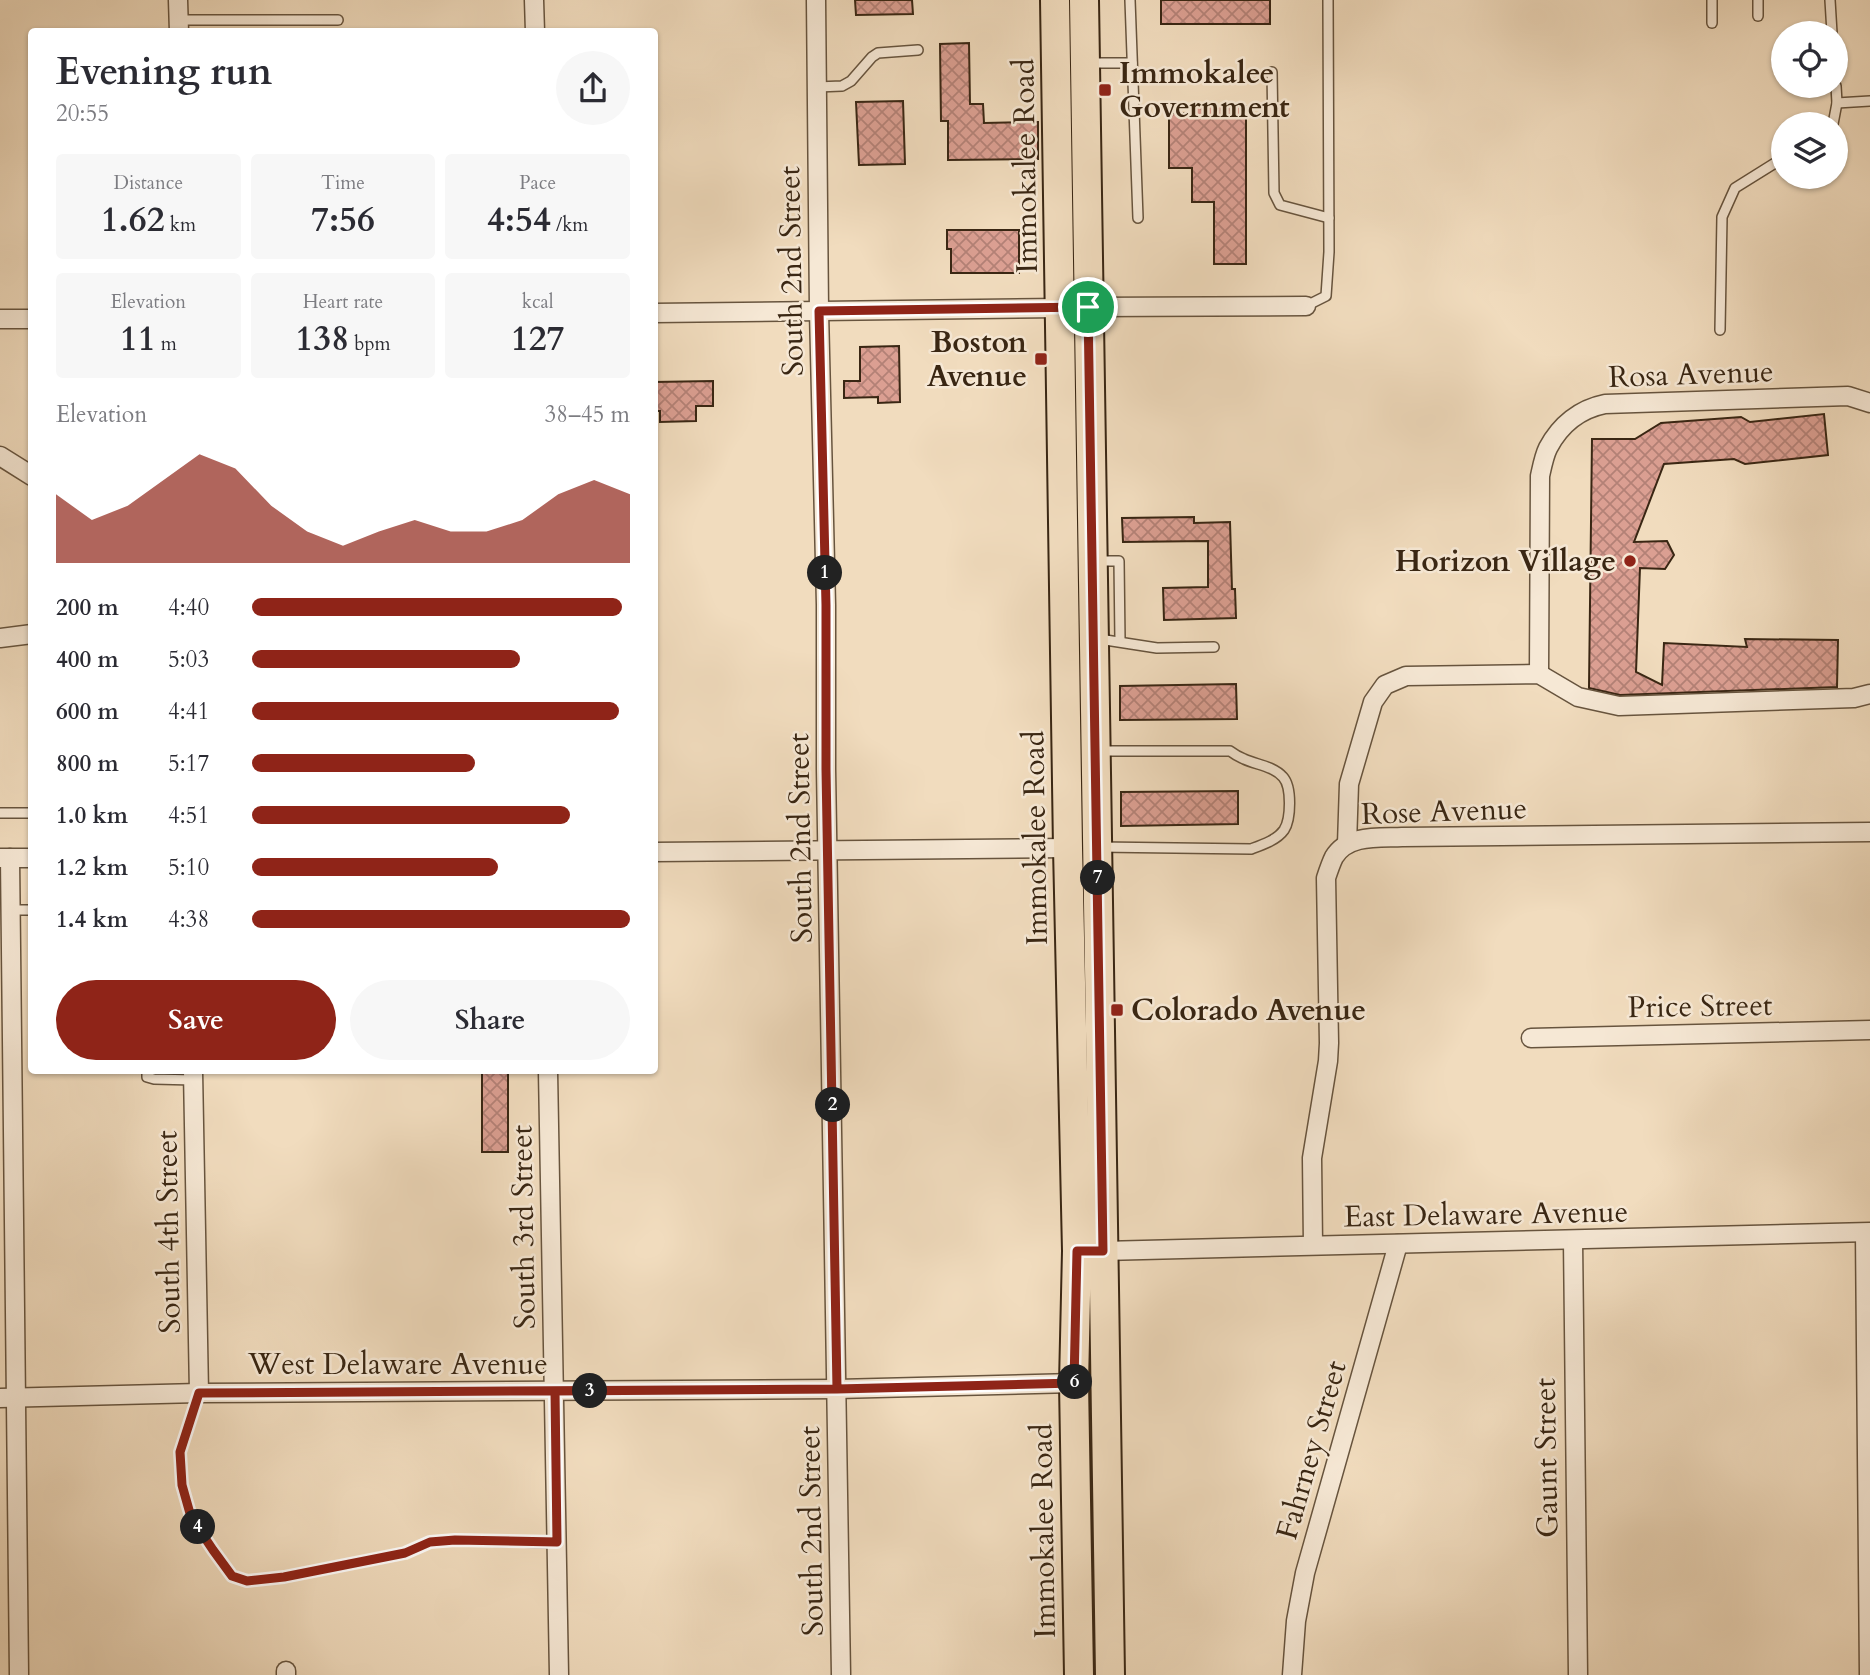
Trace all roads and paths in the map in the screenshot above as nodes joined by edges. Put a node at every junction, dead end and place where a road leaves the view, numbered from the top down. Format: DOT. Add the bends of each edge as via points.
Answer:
graph roads {
  1 [pos="178,0"];
  2 [pos="534,0"];
  3 [pos="817,0"];
  4 [pos="1055,0"];
  5 [pos="1084,0"];
  6 [pos="1129,0"];
  7 [pos="1328,0"];
  8 [pos="1712,0"];
  9 [pos="1758,0"];
  10 [pos="1830,0"];
  11 [pos="1758,16"];
  12 [pos="338,20"];
  13 [pos="1831,21"];
  14 [pos="1712,23"];
  15 [pos="178,26"];
  16 [pos="535,28"];
  17 [pos="1056,48"];
  18 [pos="918,50"];
  19 [pos="1085,56"];
  20 [pos="1132,62"];
  21 [pos="1272,72"];
  22 [pos="817,87"];
  23 [pos="1837,98"];
  24 [pos="1870,101"];
  25 [pos="1837,103"];
  26 [pos="1835,112"];
  27 [pos="1771,166"];
  28 [pos="1138,218"];
  29 [pos="1329,218"];
  30 [pos="1306,306"];
  31 [pos="1088,307"];
  32 [pos="1060,308"];
  33 [pos="819,311"];
  34 [pos="658,313"];
  35 [pos="0,319"];
  36 [pos="28,319"];
  37 [pos="1720,330"];
  38 [pos="1870,403"];
  39 [pos="0,456"];
  40 [pos="28,474"];
  41 [pos="28,634"];
  42 [pos="0,638"];
  43 [pos="1107,640"];
  44 [pos="1214,647"];
  45 [pos="1539,674"];
  46 [pos="1870,694"];
  47 [pos="1096,751"];
  48 [pos="0,813"];
  49 [pos="28,813"];
  50 [pos="1870,832"];
  51 [pos="1347,844"];
  52 [pos="1098,847"];
  53 [pos="1068,848"];
  54 [pos="829,851"];
  55 [pos="658,852"];
  56 [pos="5,858"];
  57 [pos="28,858"];
  58 [pos="10,910"];
  59 [pos="28,910"];
  60 [pos="1870,1030"];
  61 [pos="1531,1038"];
  62 [pos="147,1074"];
  63 [pos="548,1074"];
  64 [pos="193,1075"];
  65 [pos="1868,1232"];
  66 [pos="1573,1240"];
  67 [pos="1398,1244"];
  68 [pos="1312,1245"];
  69 [pos="1090,1251"];
  70 [pos="1074,1383"];
  71 [pos="1105,1383"];
  72 [pos="837,1389"];
  73 [pos="555,1391"];
  74 [pos="199,1393"];
  75 [pos="8,1397"];
  76 [pos="557,1542"];
  77 [pos="19,1675"];
  78 [pos="559,1675"];
  79 [pos="841,1675"];
  80 [pos="1079,1675"];
  81 [pos="1110,1675"];
  82 [pos="1292,1675"];
  83 [pos="1578,1675"];
  84 [pos="1869,1675"];
  1 -- 15 [label="street"];
  2 -- 16 [label="street"];
  3 -- 22 [label="street, South 2nd Street"];
  4 -- 17 [label="main road, Immokalee Road"];
  5 -- 19 [label="main road, Immokalee Road"];
  6 -- 20 [label="lane"];
  7 -- 29 [label="lane"];
  8 -- 14 [label="lane"];
  9 -- 11 [label="lane"];
  10 -- 13 [label="lane"];
  12 -- 15 [label="lane"];
  17 -- 19 [label="main road"];
  17 -- 32 [label="main road, Immokalee Road"];
  18 -- 22 [label="lane" via="878,53 851,81"];
  19 -- 20 [label="lane"];
  19 -- 31 [label="main road, Immokalee Road"];
  20 -- 28 [label="lane"];
  21 -- 29 [label="lane" via="1274,193 1280,205"];
  22 -- 33 [label="street, South 2nd Street"];
  23 -- 25 [label="lane"];
  24 -- 25 [label="lane"];
  25 -- 26 [label="lane"];
  27 -- 37 [label="lane" via="1735,188 1722,217"];
  29 -- 30 [label="lane" via="1326,296"];
  30 -- 31 [label="street"];
  31 -- 32 [label="main road"];
  31 -- 43 [label="main road, Immokalee Road" via="1092,561"];
  32 -- 33 [label="street"];
  32 -- 53 [label="main road, Immokalee Road"];
  33 -- 34 [label="street"];
  33 -- 54 [label="street, South 2nd Street"];
  35 -- 36 [label="street"];
  38 -- 45 [label="street, Rosa Avenue" via="1848,396 1605,404 1590,407 1564,425 1547,449 1540,476"];
  39 -- 40 [label="street"];
  41 -- 42 [label="street"];
  43 -- 44 [label="lane" via="1157,648"];
  43 -- 47 [label="main road, Immokalee Road"];
  45 -- 46 [label="street" via="1578,697 1619,706"];
  45 -- 51 [label="street" via="1406,676 1385,685 1373,702 1349,784"];
  47 -- 52 [label="main road, Immokalee Road"];
  47 -- 52 [label="lane" via="1230,751 1268,767 1283,777 1289,788 1284,830 1251,849"];
  48 -- 49 [label="lane"];
  50 -- 51 [label="street, Rose Avenue" via="1402,836"];
  51 -- 68 [label="street, Rose Avenue" via="1335,856 1325,878 1329,1043 1312,1158"];
  52 -- 53 [label="main road"];
  52 -- 69 [label="main road, Immokalee Road"];
  53 -- 54 [label="street"];
  53 -- 69 [label="main road, Immokalee Road"];
  54 -- 55 [label="street"];
  54 -- 72 [label="street, South 2nd Street"];
  56 -- 57 [label="street"];
  56 -- 58 [label="street"];
  58 -- 59 [label="lane"];
  58 -- 75 [label="street"];
  60 -- 61 [label="street, Price Street"];
  62 -- 64 [label="lane" via="154,1079"];
  63 -- 73 [label="street, South 3rd Street"];
  64 -- 74 [label="street, South 4th Street"];
  65 -- 66 [label="street, East Delaware Avenue"];
  65 -- 84 [label="street"];
  66 -- 67 [label="street, East Delaware Avenue"];
  66 -- 83 [label="street, Gaunt Street"];
  67 -- 68 [label="street, East Delaware Avenue"];
  67 -- 82 [label="street, Fahrney Street" via="1305,1573"];
  68 -- 69 [label="street, East Delaware Avenue"];
  69 -- 70 [label="main road, Immokalee Road"];
  69 -- 71 [label="main road, Immokalee Road"];
  70 -- 71 [label="main road"];
  70 -- 72 [label="street, West Delaware Avenue"];
  70 -- 80 [label="main road, Immokalee Road"];
  71 -- 81 [label="main road, Immokalee Road"];
  72 -- 73 [label="street, West Delaware Avenue"];
  72 -- 79 [label="street, South 2nd Street"];
  73 -- 74 [label="street, West Delaware Avenue"];
  73 -- 76 [label="street, South 3rd Street"];
  74 -- 75 [label="street, West Delaware Avenue"];
  74 -- 76 [label="lane" via="180,1452 182,1485 191,1517 232,1576 247,1581 284,1577 405,1553 430,1542"];
  75 -- 77 [label="street"];
  76 -- 78 [label="street, South 3rd Street"];
}
